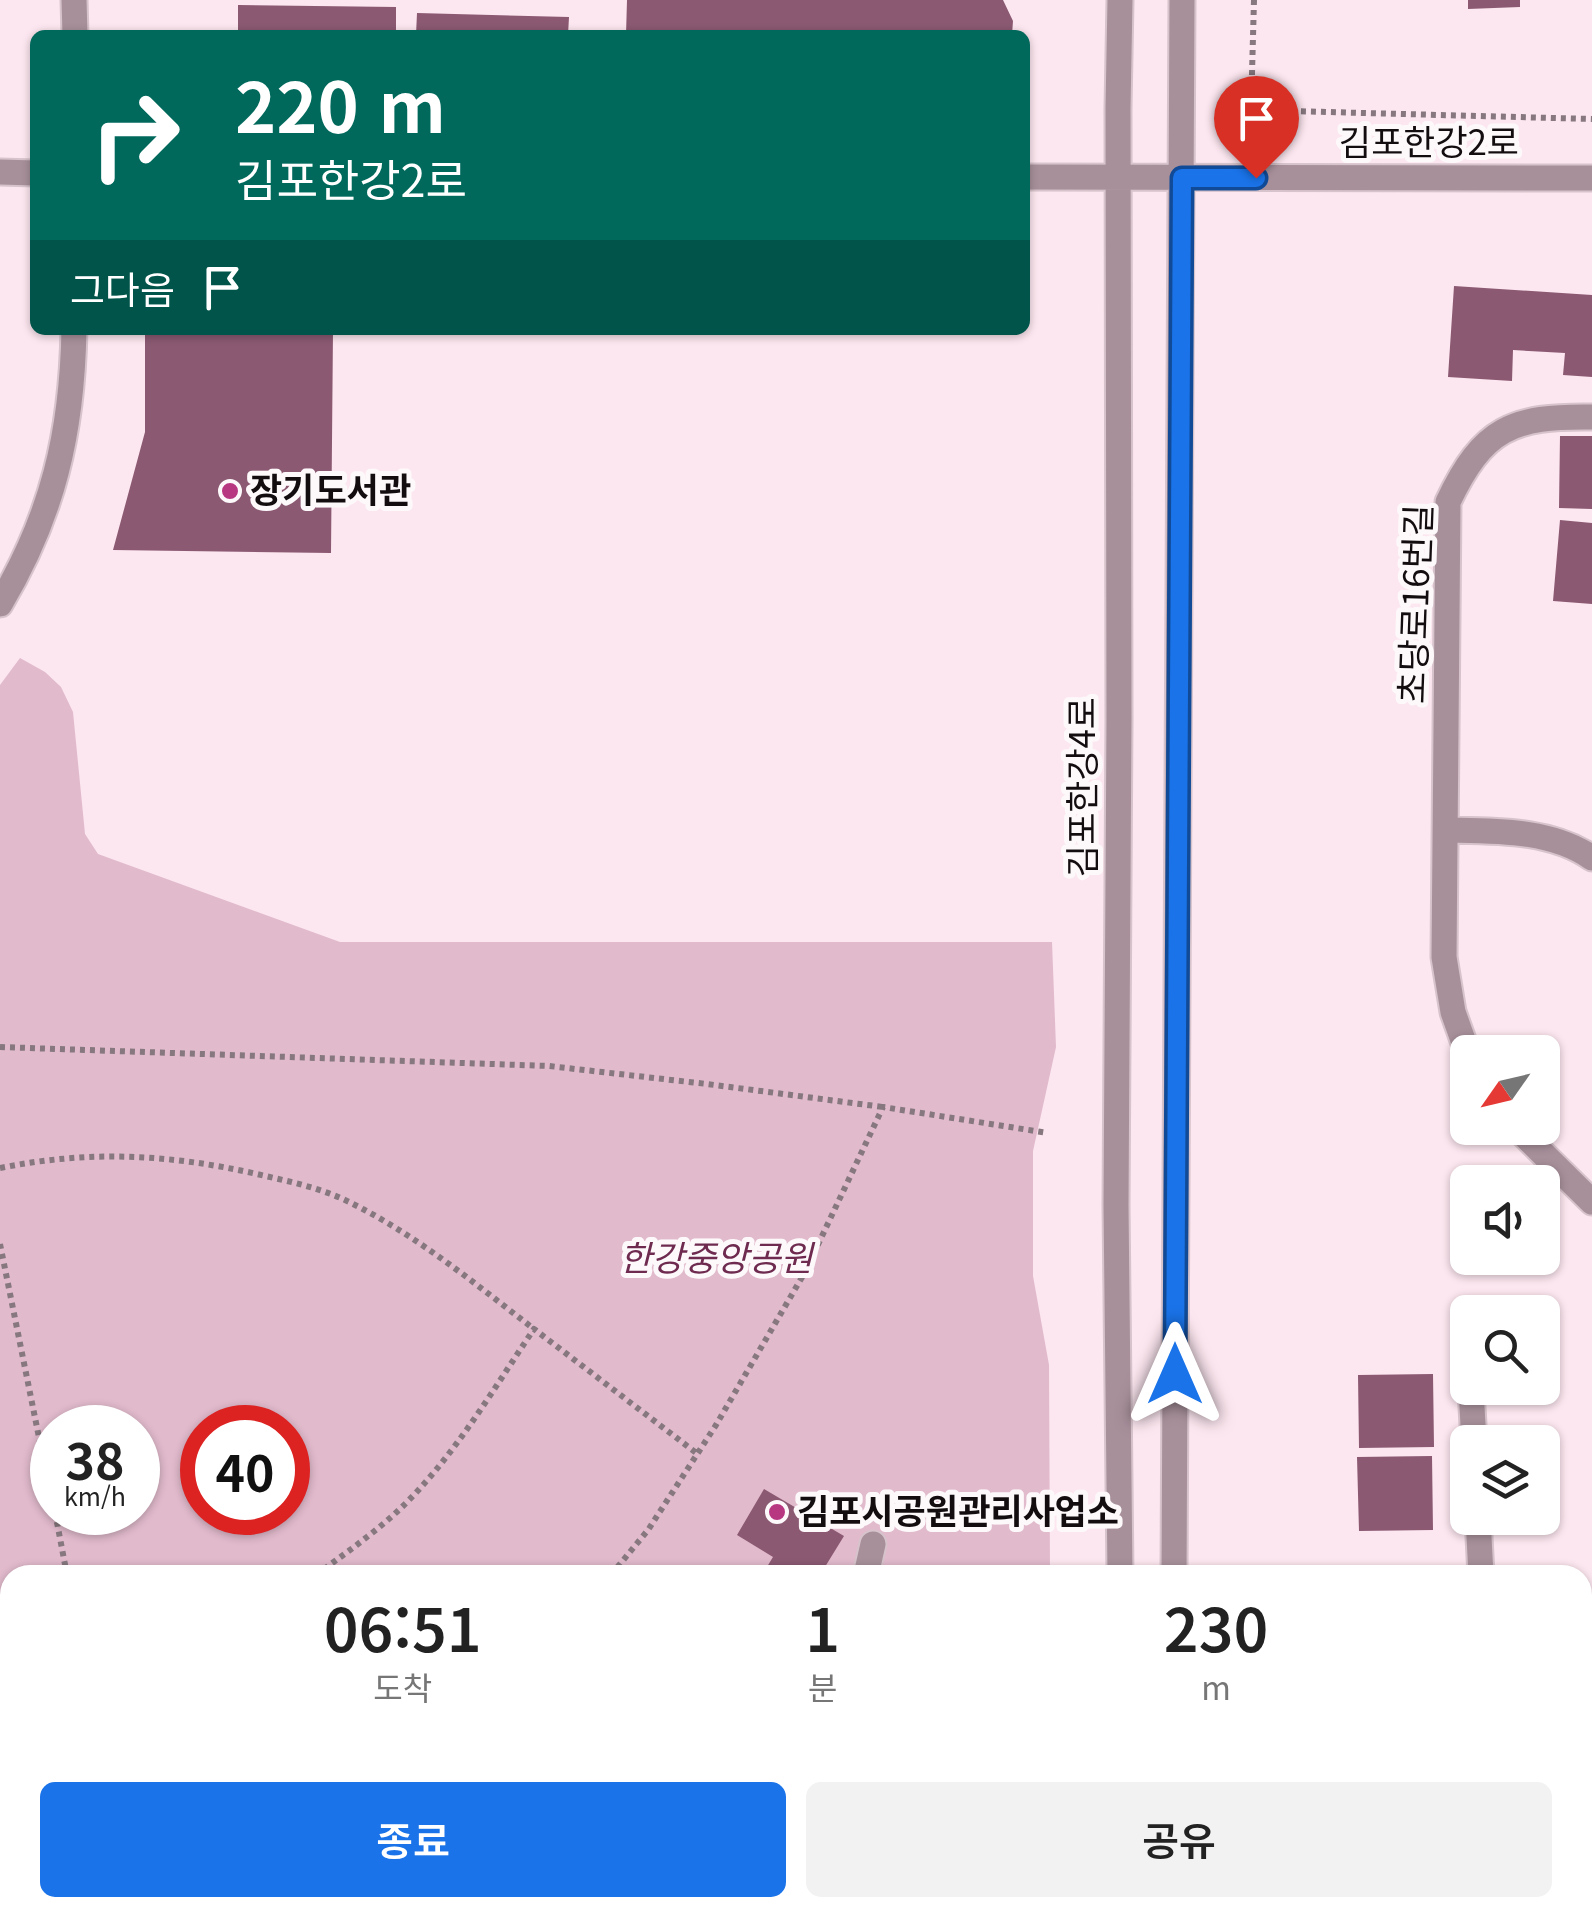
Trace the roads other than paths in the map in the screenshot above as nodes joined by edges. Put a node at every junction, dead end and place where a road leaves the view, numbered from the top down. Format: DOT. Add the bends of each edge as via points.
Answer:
graph roads {
  1 [pos="74,0"];
  2 [pos="1120,0"];
  3 [pos="1182,0"];
  4 [pos="75,30"];
  5 [pos="0,172"];
  6 [pos="30,173"];
  7 [pos="1030,177"];
  8 [pos="1118,177"];
  9 [pos="1182,178"];
  10 [pos="1592,178"];
  11 [pos="74,335"];
  12 [pos="1592,417"];
  13 [pos="0,604"];
  14 [pos="1446,830"];
  15 [pos="1592,858"];
  16 [pos="1461,1035"];
  17 [pos="1535,1145"];
  18 [pos="1591,1198"];
  19 [pos="1479,1535"];
  20 [pos="873,1544"];
  21 [pos="868,1565"];
  22 [pos="1120,1565"];
  23 [pos="1174,1565"];
  24 [pos="1480,1565"];
  1 -- 4 [label="street"];
  2 -- 8 [label="street, 김포한강4로"];
  3 -- 9 [label="street"];
  5 -- 6 [label="street"];
  7 -- 8 [label="street, 김포한강2로"];
  8 -- 9 [label="street, 김포한강2로"];
  8 -- 22 [label="street, 김포한강4로"];
  9 -- 10 [label="street, 김포한강2로"];
  9 -- 23 [label="street"];
  11 -- 13 [label="street" via="70,413 54,490"];
  12 -- 14 [label="street, 초당로16번길" via="1508,427 1482,446 1448,502"];
  14 -- 15 [label="street" via="1547,838"];
  14 -- 16 [label="street, 초당로16번길" via="1444,957"];
  17 -- 18 [label="street"];
  19 -- 24 [label="street"];
  20 -- 21 [label="street"];
}
